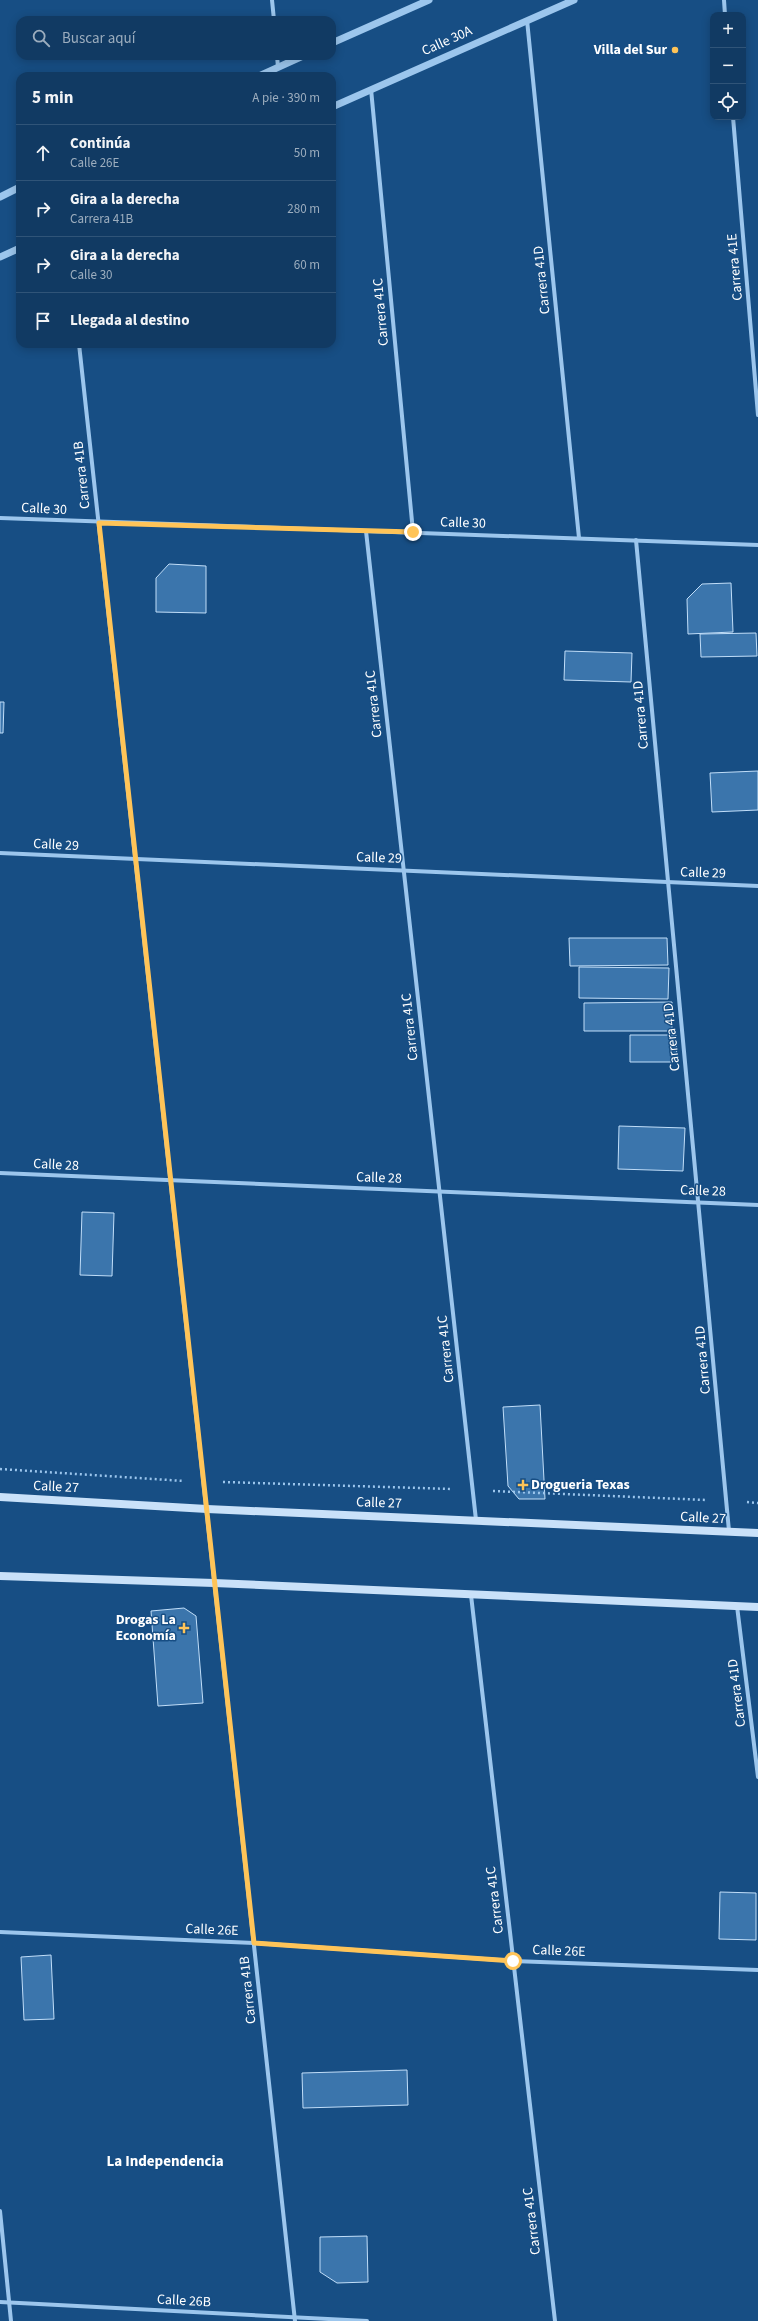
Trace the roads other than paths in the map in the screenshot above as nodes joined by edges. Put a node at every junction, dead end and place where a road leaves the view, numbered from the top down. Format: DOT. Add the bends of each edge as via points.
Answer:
graph roads {
  1 [pos="272,0"];
  2 [pos="429,0"];
  3 [pos="574,0"];
  4 [pos="724,0"];
  5 [pos="725,12"];
  6 [pos="274,16"];
  7 [pos="527,20"];
  8 [pos="336,41"];
  9 [pos="277,60"];
  10 [pos="294,60"];
  11 [pos="278,67"];
  12 [pos="267,72"];
  13 [pos="371,89"];
  14 [pos="336,105"];
  15 [pos="733,120"];
  16 [pos="16,189"];
  17 [pos="0,196"];
  18 [pos="16,250"];
  19 [pos="0,257"];
  20 [pos="79,348"];
  21 [pos="758,415"];
  22 [pos="0,518"];
  23 [pos="99,523"];
  24 [pos="366,531"];
  25 [pos="413,532"];
  26 [pos="579,538"];
  27 [pos="636,540"];
  28 [pos="758,545"];
  29 [pos="0,853"];
  30 [pos="136,859"];
  31 [pos="404,870"];
  32 [pos="668,882"];
  33 [pos="758,886"];
  34 [pos="0,1173"];
  35 [pos="171,1181"];
  36 [pos="439,1191"];
  37 [pos="700,1202"];
  38 [pos="758,1205"];
  39 [pos="0,1497"];
  40 [pos="207,1509"];
  41 [pos="476,1520"];
  42 [pos="729,1532"];
  43 [pos="758,1533"];
  44 [pos="0,1576"];
  45 [pos="214,1583"];
  46 [pos="470,1595"];
  47 [pos="737,1606"];
  48 [pos="758,1607"];
  49 [pos="758,1778"];
  50 [pos="0,1932"];
  51 [pos="254,1943"];
  52 [pos="513,1961"];
  53 [pos="758,1970"];
  54 [pos="0,2211"];
  55 [pos="0,2302"];
  56 [pos="9,2303"];
  57 [pos="295,2319"];
  58 [pos="11,2321"];
  59 [pos="367,2321"];
  60 [pos="555,2321"];
  1 -- 6 [label="street"];
  2 -- 8 [label="street"];
  3 -- 7 [label="street, Calle 30A"];
  4 -- 5 [label="street"];
  7 -- 13 [label="street, Calle 30A"];
  7 -- 26 [label="street, Carrera 41D"];
  9 -- 11 [label="street"];
  10 -- 11 [label="street"];
  11 -- 12 [label="street"];
  13 -- 14 [label="street, Calle 30A"];
  13 -- 25 [label="street, Carrera 41C"];
  15 -- 21 [label="street, Carrera 41E"];
  16 -- 17 [label="street"];
  18 -- 19 [label="street"];
  20 -- 23 [label="street, Carrera 41B"];
  22 -- 23 [label="street, Calle 30"];
  23 -- 24 [label="street, Calle 30"];
  23 -- 30 [label="street, Carrera 41B"];
  24 -- 25 [label="street, Calle 30"];
  24 -- 31 [label="street, Carrera 41C"];
  25 -- 26 [label="street, Calle 30"];
  26 -- 27 [label="street, Calle 30"];
  27 -- 28 [label="street, Calle 30"];
  27 -- 32 [label="street, Carrera 41D"];
  29 -- 30 [label="street, Calle 29"];
  30 -- 31 [label="street, Calle 29"];
  30 -- 35 [label="street, Carrera 41B"];
  31 -- 32 [label="street, Calle 29"];
  31 -- 36 [label="street, Carrera 41C"];
  32 -- 33 [label="street, Calle 29"];
  32 -- 37 [label="street, Carrera 41D"];
  34 -- 35 [label="street, Calle 28"];
  35 -- 36 [label="street, Calle 28"];
  35 -- 40 [label="street, Carrera 41B"];
  36 -- 37 [label="street, Calle 28"];
  36 -- 41 [label="street, Carrera 41C"];
  37 -- 38 [label="street, Calle 28"];
  37 -- 42 [label="street, Carrera 41D"];
  39 -- 40 [label="main road, Calle 27"];
  40 -- 41 [label="main road, Calle 27"];
  40 -- 45 [label="street, Carrera 41B"];
  41 -- 42 [label="main road, Calle 27"];
  42 -- 43 [label="main road, Calle 27"];
  44 -- 45 [label="main road"];
  45 -- 46 [label="main road"];
  45 -- 51 [label="street, Carrera 41B"];
  46 -- 47 [label="main road"];
  46 -- 52 [label="street, Carrera 41C"];
  47 -- 48 [label="main road"];
  47 -- 49 [label="street, Carrera 41D"];
  50 -- 51 [label="street, Calle 26E"];
  51 -- 52 [label="street, Calle 26E"];
  51 -- 57 [label="street, Carrera 41B"];
  52 -- 53 [label="street, Calle 26E"];
  52 -- 60 [label="street, Carrera 41C"];
  54 -- 56 [label="street"];
  55 -- 56 [label="street, Calle 26B"];
  56 -- 57 [label="street, Calle 26B"];
  56 -- 58 [label="street"];
  57 -- 59 [label="street, Calle 26B"];
}
